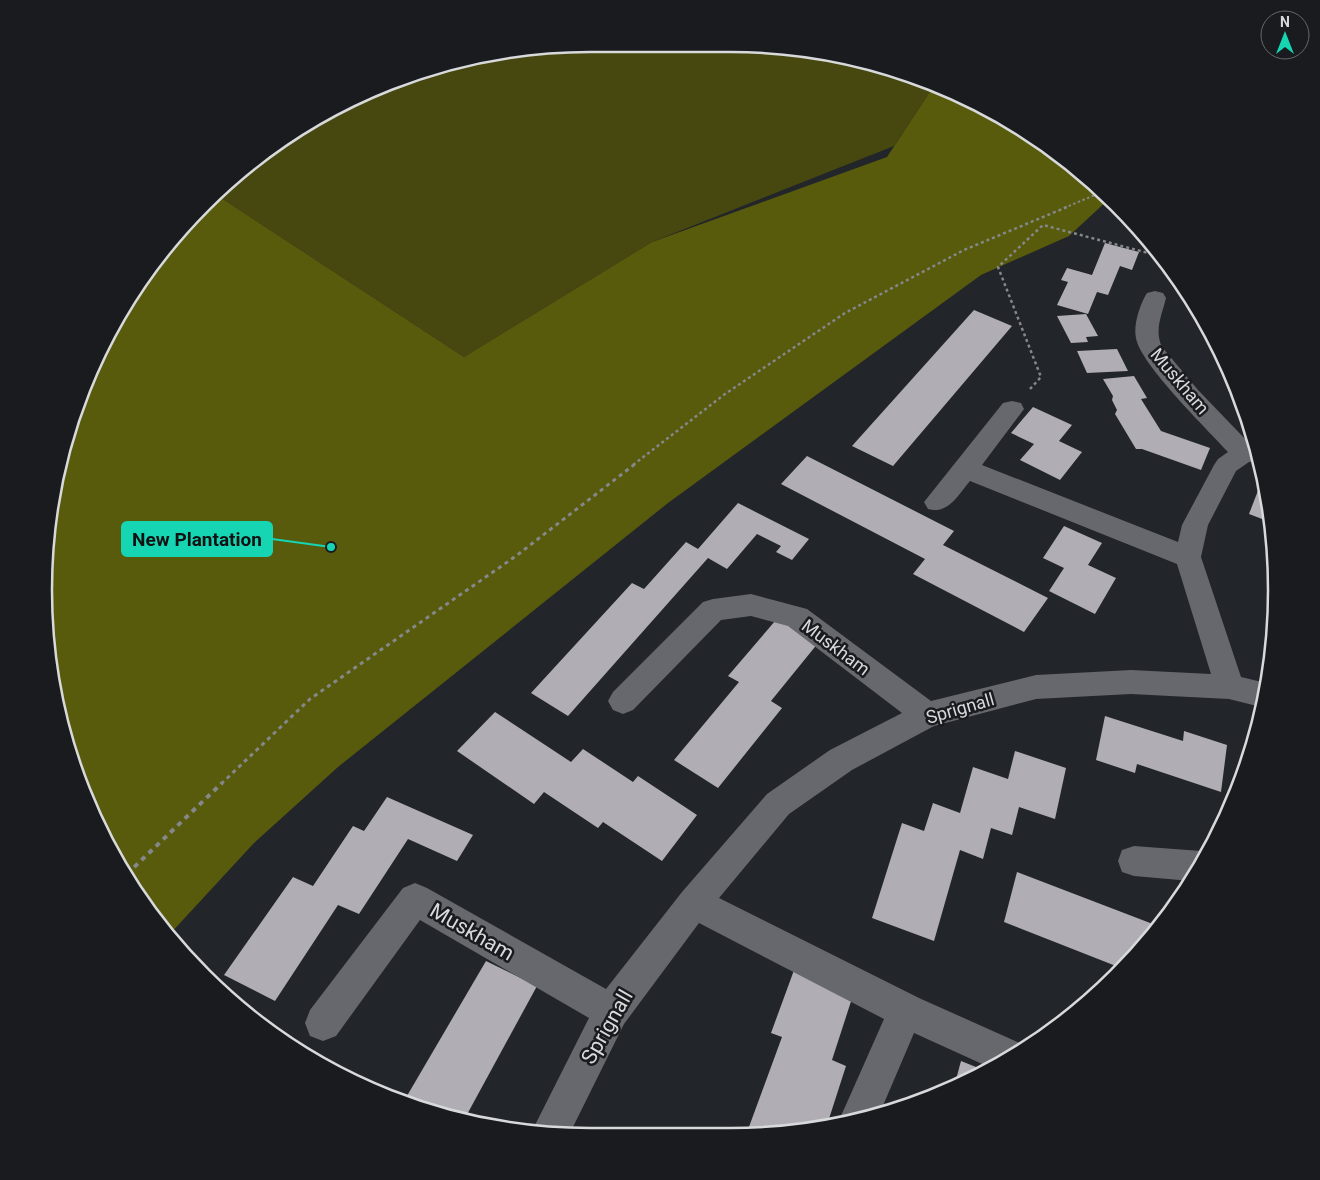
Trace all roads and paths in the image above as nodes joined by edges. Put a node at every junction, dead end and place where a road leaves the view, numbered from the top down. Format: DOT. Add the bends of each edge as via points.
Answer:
graph roads {
  1 [pos="1094,195"];
  2 [pos="1148,253"];
  3 [pos="1155,298"];
  4 [pos="1012,409"];
  5 [pos="1249,451"];
  6 [pos="1250,454"];
  7 [pos="966,469"];
  8 [pos="937,502"];
  9 [pos="1188,557"];
  10 [pos="1229,687"];
  11 [pos="1257,693"];
  12 [pos="623,701"];
  13 [pos="928,715"];
  14 [pos="1134,860"];
  15 [pos="131,870"];
  16 [pos="1187,872"];
  17 [pos="694,903"];
  18 [pos="611,1011"];
  19 [pos="906,1011"];
  20 [pos="323,1023"];
  21 [pos="1001,1054"];
  22 [pos="862,1111"];
  23 [pos="554,1126"];
  1 -- 15 [label="path" via="964,250 845,312 725,394 516,556 310,698"];
  2 -- 4 [label="path" via="1043,225 998,267 1041,376"];
  3 -- 5 [label="street, Muskham" via="1147,340 1159,360"];
  4 -- 7 [label="street"];
  6 -- 9 [label="street, Muskham" via="1227,465 1195,525"];
  7 -- 8 [label="street"];
  7 -- 9 [label="street"];
  9 -- 10 [label="street"];
  10 -- 11 [label="street, Sprignall"];
  10 -- 13 [label="street, Sprignall" via="1131,682 1036,686"];
  12 -- 13 [label="street, Muskham" via="714,610 751,605 796,617"];
  13 -- 17 [label="street, Sprignall" via="841,760 778,804"];
  14 -- 16 [label="street"];
  17 -- 18 [label="street, Sprignall"];
  17 -- 19 [label="street"];
  18 -- 20 [label="street, Muskham" via="415,899"];
  18 -- 23 [label="street, Sprignall"];
  19 -- 21 [label="street"];
  19 -- 22 [label="street"];
}
